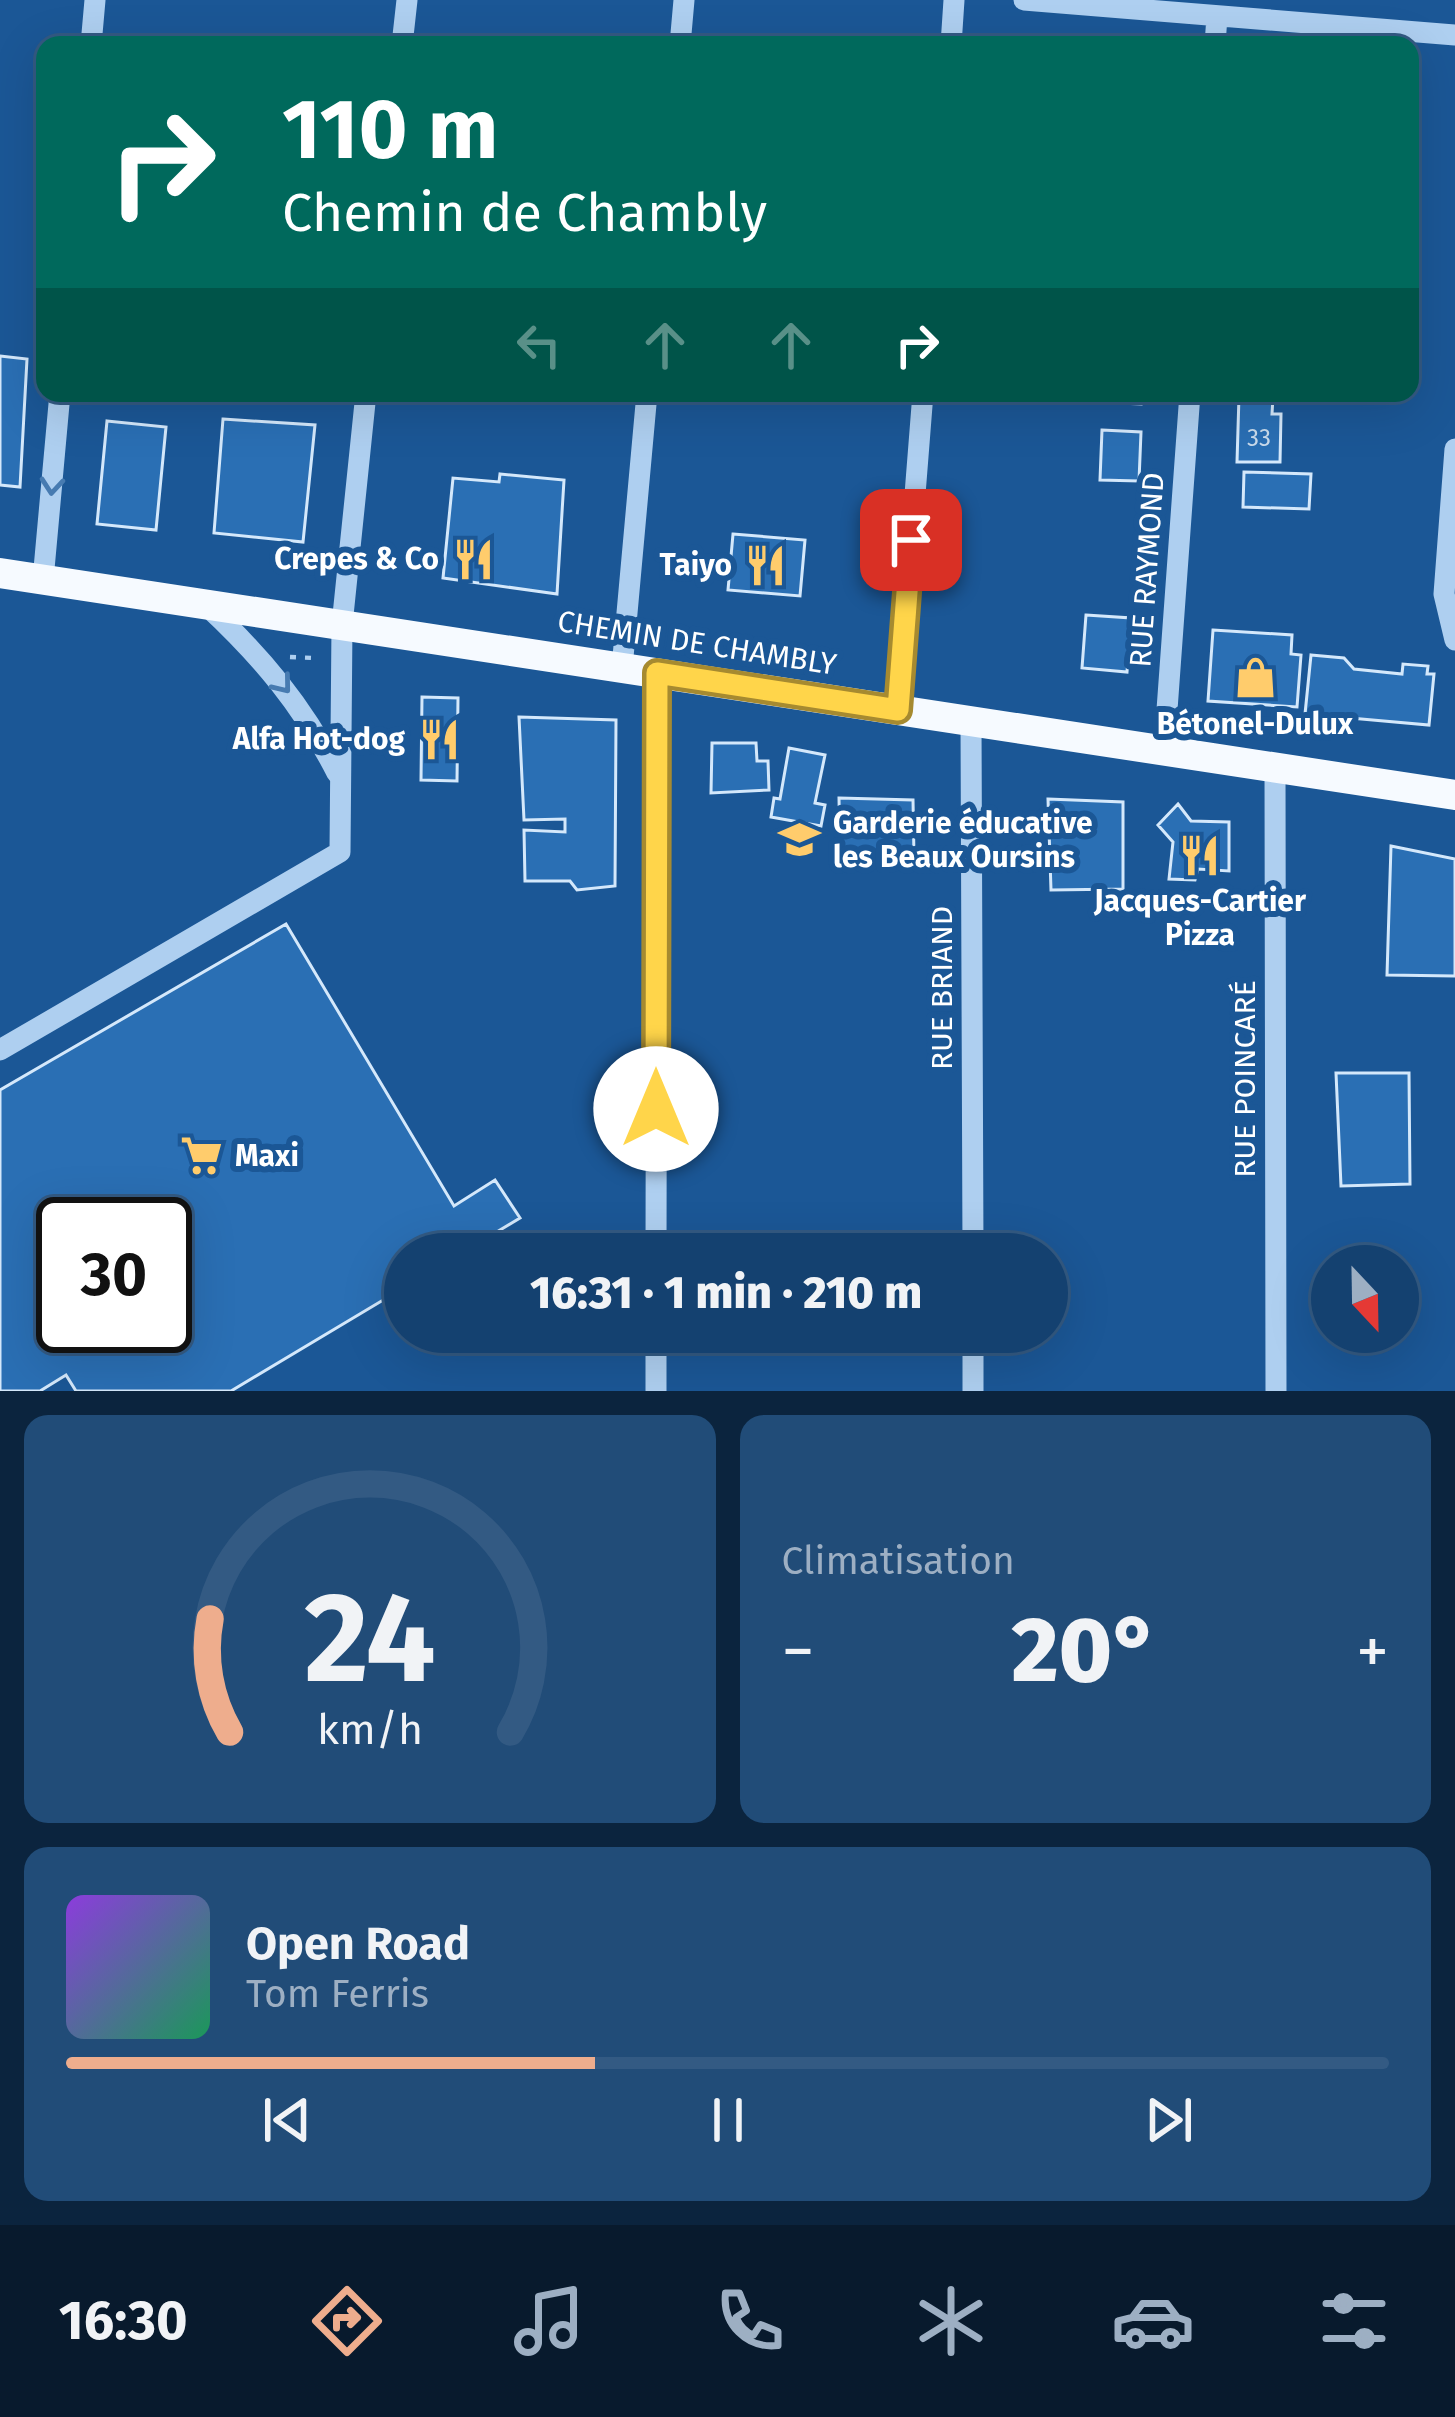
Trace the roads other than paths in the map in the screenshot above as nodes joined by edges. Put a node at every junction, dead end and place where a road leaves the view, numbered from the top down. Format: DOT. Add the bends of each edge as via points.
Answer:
graph roads {
  1 [pos="95,0"];
  2 [pos="407,0"];
  3 [pos="684,0"];
  4 [pos="954,0"];
  5 [pos="1024,0"];
  6 [pos="1217,16"];
  7 [pos="1455,35"];
  8 [pos="92,36"];
  9 [pos="403,36"];
  10 [pos="681,36"];
  11 [pos="952,36"];
  12 [pos="1216,36"];
  13 [pos="59,402"];
  14 [pos="365,402"];
  15 [pos="646,402"];
  16 [pos="922,402"];
  17 [pos="1189,402"];
  18 [pos="1455,449"];
  19 [pos="0,573"];
  20 [pos="43,580"];
  21 [pos="206,605"];
  22 [pos="342,625"];
  23 [pos="1455,640"];
  24 [pos="622,668"];
  25 [pos="657,673"];
  26 [pos="898,710"];
  27 [pos="971,722"];
  28 [pos="1163,751"];
  29 [pos="1275,767"];
  30 [pos="341,780"];
  31 [pos="1455,795"];
  32 [pos="0,1050"];
  33 [pos="656,1233"];
  34 [pos="973,1233"];
  35 [pos="656,1353"];
  36 [pos="973,1353"];
  37 [pos="656,1391"];
  38 [pos="973,1391"];
  39 [pos="1276,1391"];
  1 -- 8 [label="street"];
  2 -- 9 [label="street"];
  3 -- 10 [label="street"];
  4 -- 11 [label="street"];
  5 -- 6 [label="street"];
  6 -- 7 [label="street"];
  6 -- 12 [label="street"];
  13 -- 20 [label="street, one-way"];
  14 -- 22 [label="street"];
  15 -- 24 [label="street"];
  16 -- 26 [label="street"];
  17 -- 28 [label="street, RUE RAYMOND"];
  18 -- 23 [label="street" via="1444,594"];
  19 -- 20 [label="main road, CHEMIN DE CHAMBLY"];
  20 -- 21 [label="main road, CHEMIN DE CHAMBLY"];
  21 -- 22 [label="main road, CHEMIN DE CHAMBLY"];
  21 -- 30 [label="street, one-way" via="282,682"];
  22 -- 24 [label="main road, CHEMIN DE CHAMBLY"];
  22 -- 30 [label="street"];
  24 -- 25 [label="main road, CHEMIN DE CHAMBLY"];
  25 -- 26 [label="main road, CHEMIN DE CHAMBLY"];
  25 -- 33 [label="street"];
  26 -- 27 [label="main road, CHEMIN DE CHAMBLY"];
  27 -- 28 [label="main road, CHEMIN DE CHAMBLY"];
  27 -- 34 [label="street, RUE BRIAND"];
  28 -- 29 [label="main road, CHEMIN DE CHAMBLY"];
  29 -- 31 [label="main road, CHEMIN DE CHAMBLY"];
  29 -- 39 [label="street, RUE POINCARÉ"];
  30 -- 32 [label="street" via="340,852"];
  35 -- 37 [label="street"];
  36 -- 38 [label="street"];
}
